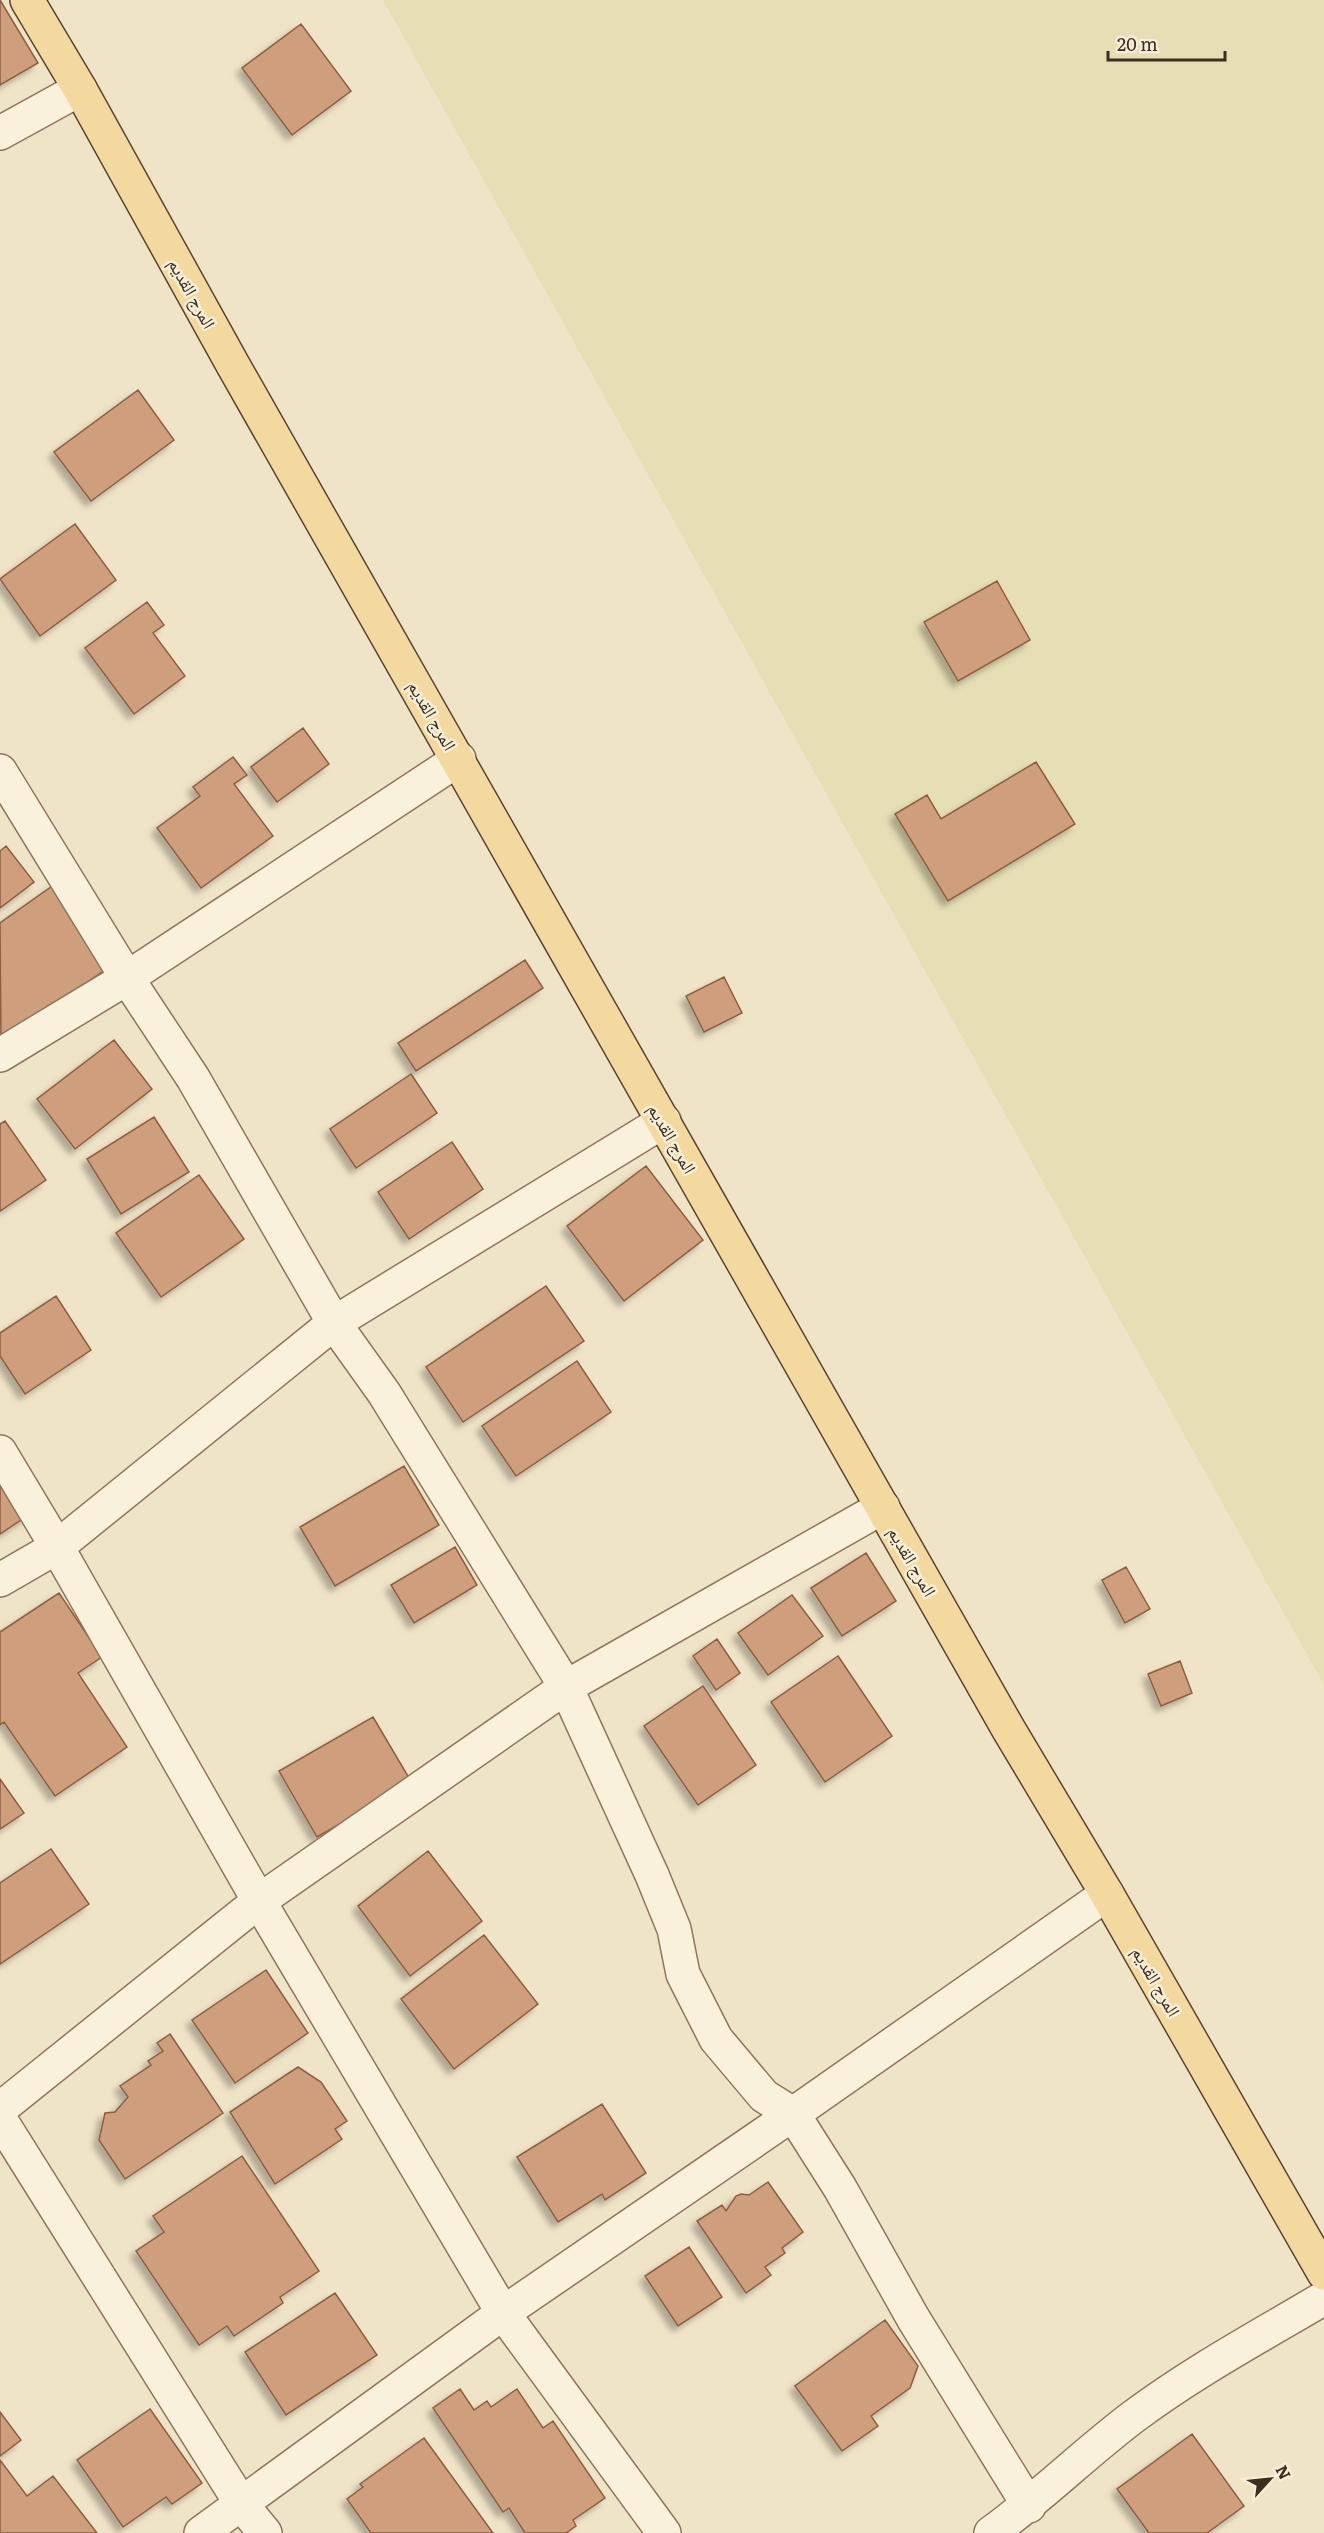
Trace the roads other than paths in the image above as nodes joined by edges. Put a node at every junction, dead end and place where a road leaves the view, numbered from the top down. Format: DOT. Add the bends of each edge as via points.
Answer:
graph roads {
  1 [pos="27,0"];
  2 [pos="80,89"];
  3 [pos="0,133"];
  4 [pos="459,759"];
  5 [pos="0,771"];
  6 [pos="127,978"];
  7 [pos="0,1055"];
  8 [pos="664,1120"];
  9 [pos="334,1323"];
  10 [pos="0,1452"];
  11 [pos="883,1507"];
  12 [pos="57,1547"];
  13 [pos="0,1580"];
  14 [pos="566,1688"];
  15 [pos="1107,1894"];
  16 [pos="258,1901"];
  17 [pos="0,2109"];
  18 [pos="793,2114"];
  19 [pos="0,2119"];
  20 [pos="1324,2273"];
  21 [pos="1324,2298"];
  22 [pos="503,2313"];
  23 [pos="242,2505"];
  24 [pos="1029,2506"];
  25 [pos="201,2533"];
  26 [pos="265,2533"];
  27 [pos="664,2533"];
  28 [pos="991,2533"];
  1 -- 2 [label="main road, المرج القديم"];
  2 -- 3 [label="street"];
  2 -- 4 [label="main road, المرج القديم"];
  4 -- 6 [label="street"];
  4 -- 8 [label="main road, المرج القديم"];
  5 -- 6 [label="street"];
  6 -- 7 [label="street"];
  6 -- 9 [label="street" via="193,1078"];
  8 -- 9 [label="street"];
  8 -- 11 [label="main road, المرج القديم"];
  9 -- 12 [label="street"];
  9 -- 14 [label="street" via="384,1393"];
  10 -- 12 [label="street"];
  11 -- 14 [label="street"];
  11 -- 15 [label="main road, المرج القديم"];
  12 -- 13 [label="street"];
  12 -- 16 [label="street"];
  14 -- 16 [label="street"];
  14 -- 18 [label="street" via="674,1929 683,1974 694,1999 716,2039 739,2069 764,2096"];
  15 -- 18 [label="street"];
  15 -- 20 [label="main road, المرج القديم"];
  16 -- 17 [label="street"];
  16 -- 22 [label="street"];
  18 -- 22 [label="street"];
  18 -- 24 [label="street"];
  19 -- 23 [label="street"];
  21 -- 24 [label="street" via="1133,2416"];
  22 -- 23 [label="street"];
  22 -- 27 [label="street"];
  23 -- 25 [label="street"];
  23 -- 26 [label="street"];
  24 -- 28 [label="street"];
}
